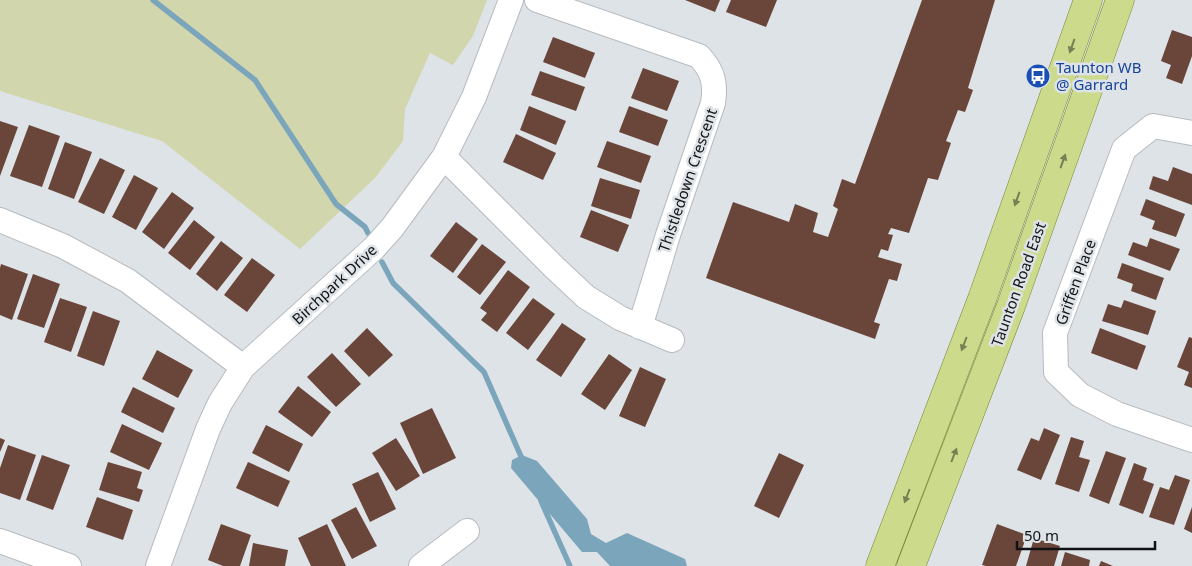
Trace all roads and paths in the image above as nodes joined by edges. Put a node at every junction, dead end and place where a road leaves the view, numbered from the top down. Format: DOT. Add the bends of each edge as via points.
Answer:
graph roads {
  1 [pos="511,0"];
  2 [pos="538,0"];
  3 [pos="1088,0"];
  4 [pos="1120,2"];
  5 [pos="1192,133"];
  6 [pos="444,157"];
  7 [pos="0,220"];
  8 [pos="640,327"];
  9 [pos="672,340"];
  10 [pos="243,367"];
  11 [pos="1192,440"];
  12 [pos="467,531"];
  13 [pos="0,541"];
  14 [pos="69,566"];
  15 [pos="158,566"];
  16 [pos="421,566"];
  17 [pos="880,566"];
  18 [pos="911,566"];
  1 -- 6 [label="street, Birchpark Drive" via="474,96"];
  2 -- 8 [label="street, Thistledown Crescent" via="699,56 713,78 713,103"];
  3 -- 17 [label="main road, Taunton Road East, one-way" via="982,298"];
  18 -- 4 [label="main road, Taunton Road East, one-way" via="1011,306"];
  5 -- 11 [label="street, Griffen Place" via="1153,126 1124,149 1055,333 1056,372 1080,394 1117,414"];
  6 -- 8 [label="street" via="586,297"];
  6 -- 10 [label="street, Birchpark Drive" via="374,248"];
  7 -- 10 [label="street" via="63,246 128,281"];
  8 -- 9 [label="street"];
  10 -- 15 [label="street, Birchpark Drive" via="208,429"];
  12 -- 16 [label="street"];
  13 -- 14 [label="street"];
}
